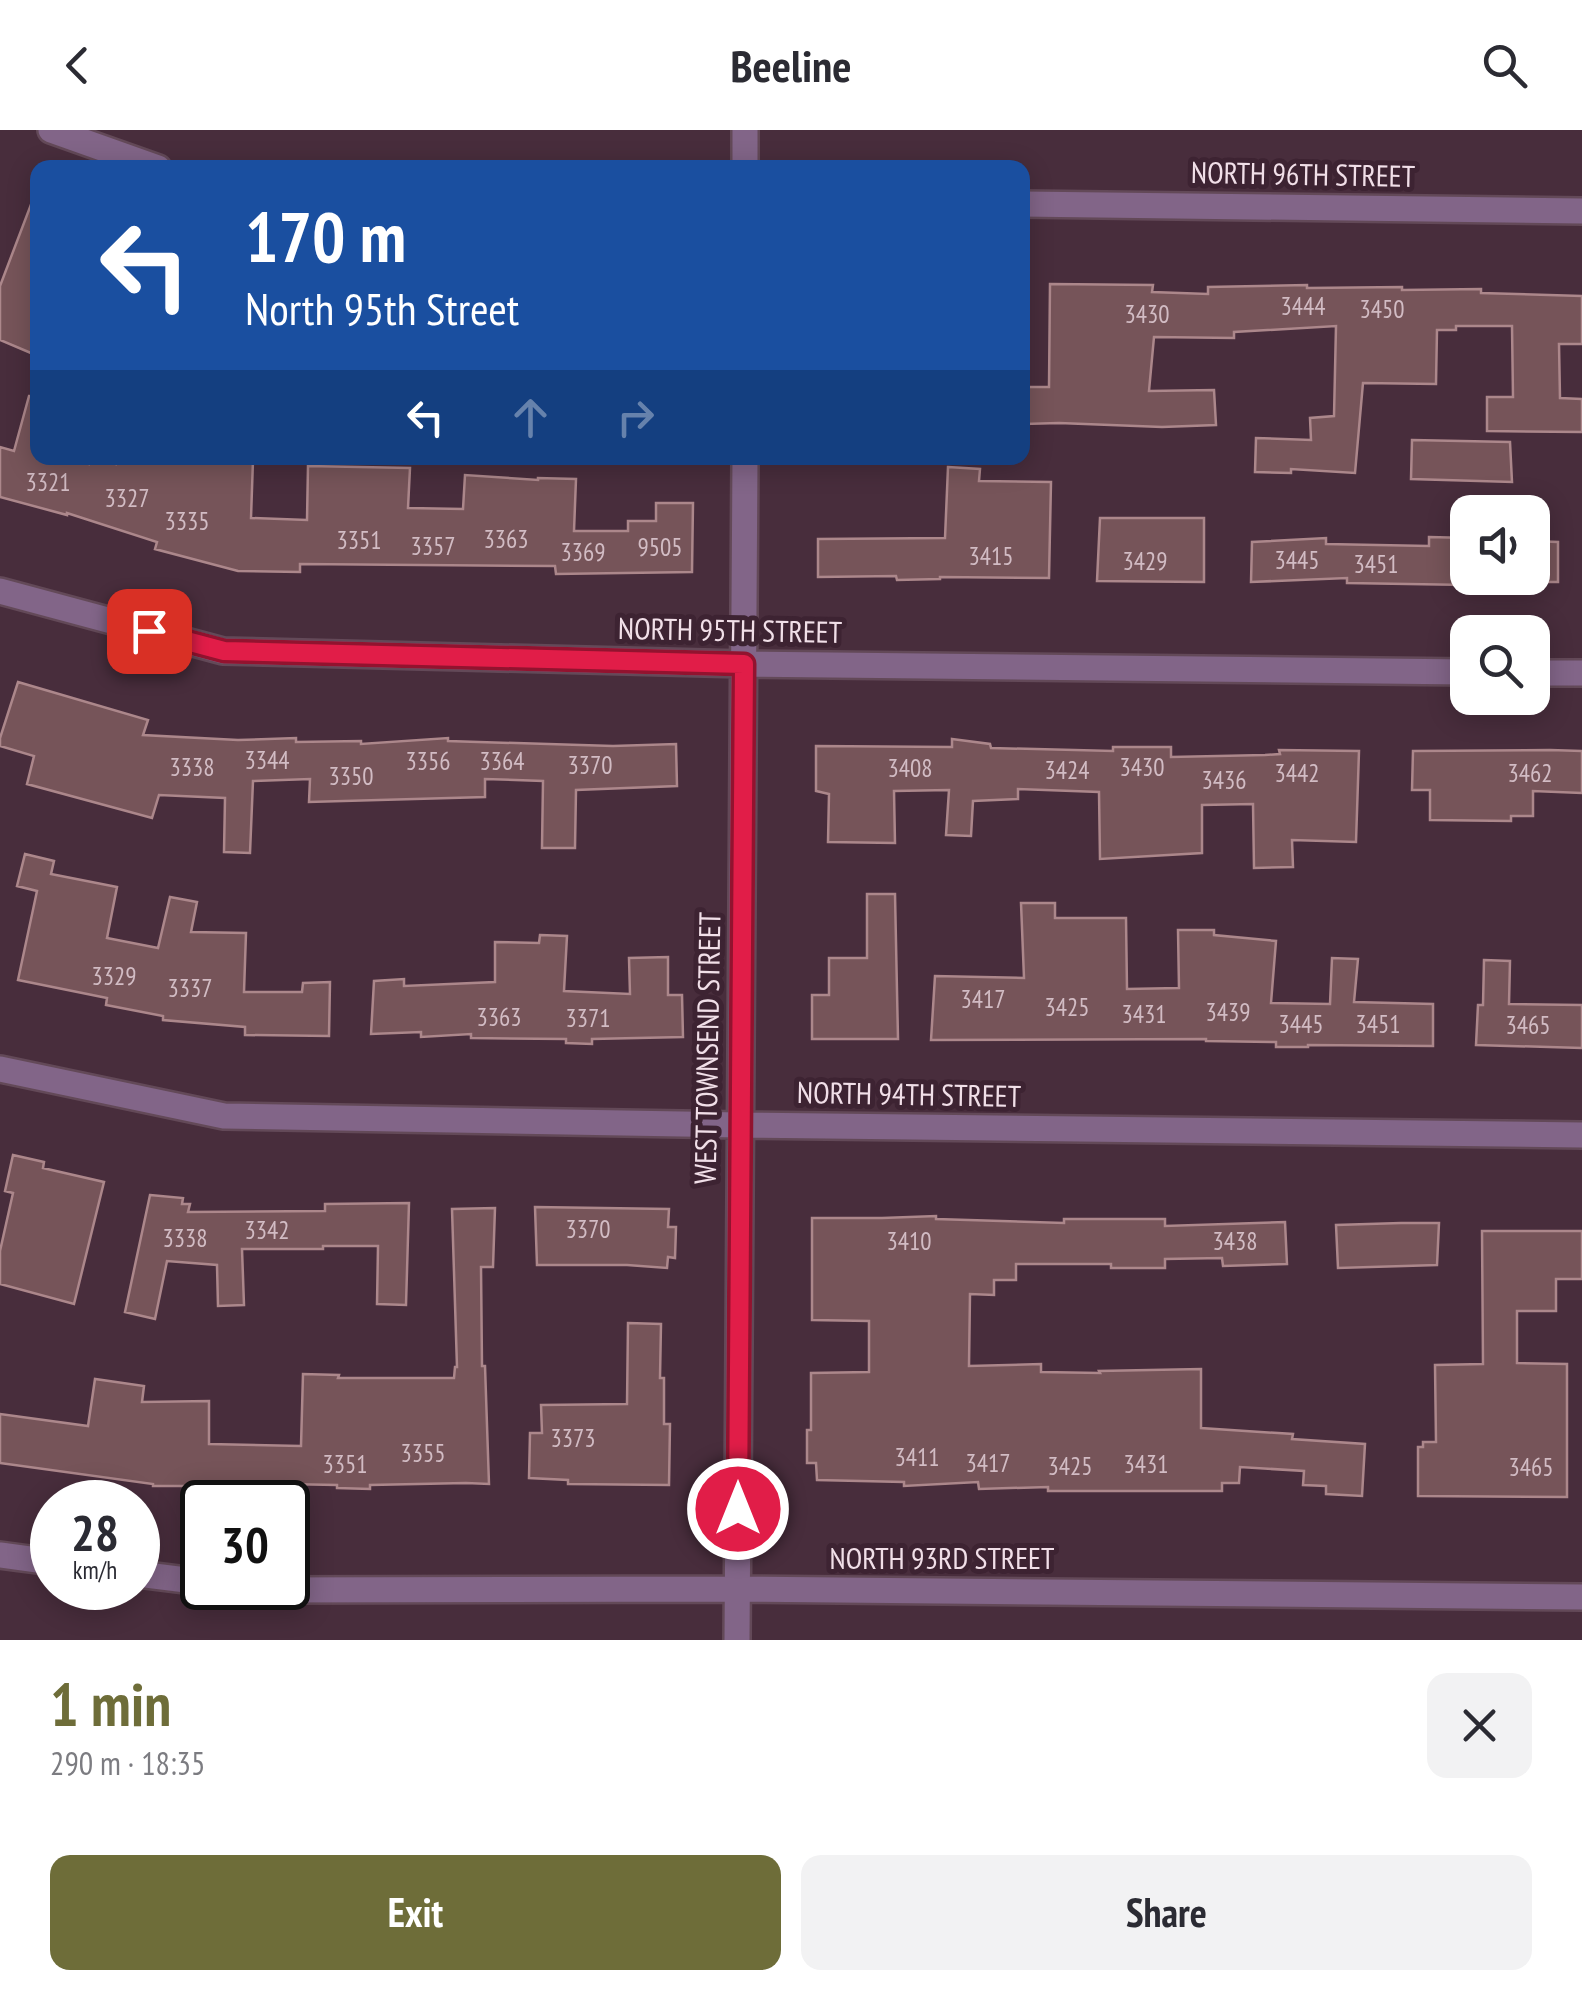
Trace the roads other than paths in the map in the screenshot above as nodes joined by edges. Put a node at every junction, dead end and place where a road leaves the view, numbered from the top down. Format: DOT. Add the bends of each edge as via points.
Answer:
graph roads {
  1 [pos="51,130"];
  2 [pos="745,130"];
  3 [pos="135,160"];
  4 [pos="745,160"];
  5 [pos="1030,204"];
  6 [pos="1582,212"];
  7 [pos="745,465"];
  8 [pos="0,591"];
  9 [pos="744,664"];
  10 [pos="1450,672"];
  11 [pos="1550,673"];
  12 [pos="1582,673"];
  13 [pos="0,1069"];
  14 [pos="740,1126"];
  15 [pos="1582,1135"];
  16 [pos="0,1555"];
  17 [pos="30,1559"];
  18 [pos="737,1589"];
  19 [pos="310,1590"];
  20 [pos="1582,1597"];
  21 [pos="737,1640"];
  1 -- 3 [label="street"];
  2 -- 4 [label="street"];
  5 -- 6 [label="street, NORTH 96TH STREET"];
  7 -- 9 [label="street, WEST TOWNSEND STREET"];
  8 -- 9 [label="street, NORTH 95TH STREET" via="224,651"];
  9 -- 10 [label="street, NORTH 95TH STREET"];
  9 -- 14 [label="street, WEST TOWNSEND STREET"];
  11 -- 12 [label="street"];
  13 -- 14 [label="street, NORTH 94TH STREET" via="224,1116"];
  14 -- 15 [label="street, NORTH 94TH STREET"];
  14 -- 18 [label="street, WEST TOWNSEND STREET"];
  16 -- 17 [label="street"];
  18 -- 19 [label="street, NORTH 93RD STREET"];
  18 -- 20 [label="street, NORTH 93RD STREET"];
  18 -- 21 [label="street, WEST TOWNSEND STREET"];
}
